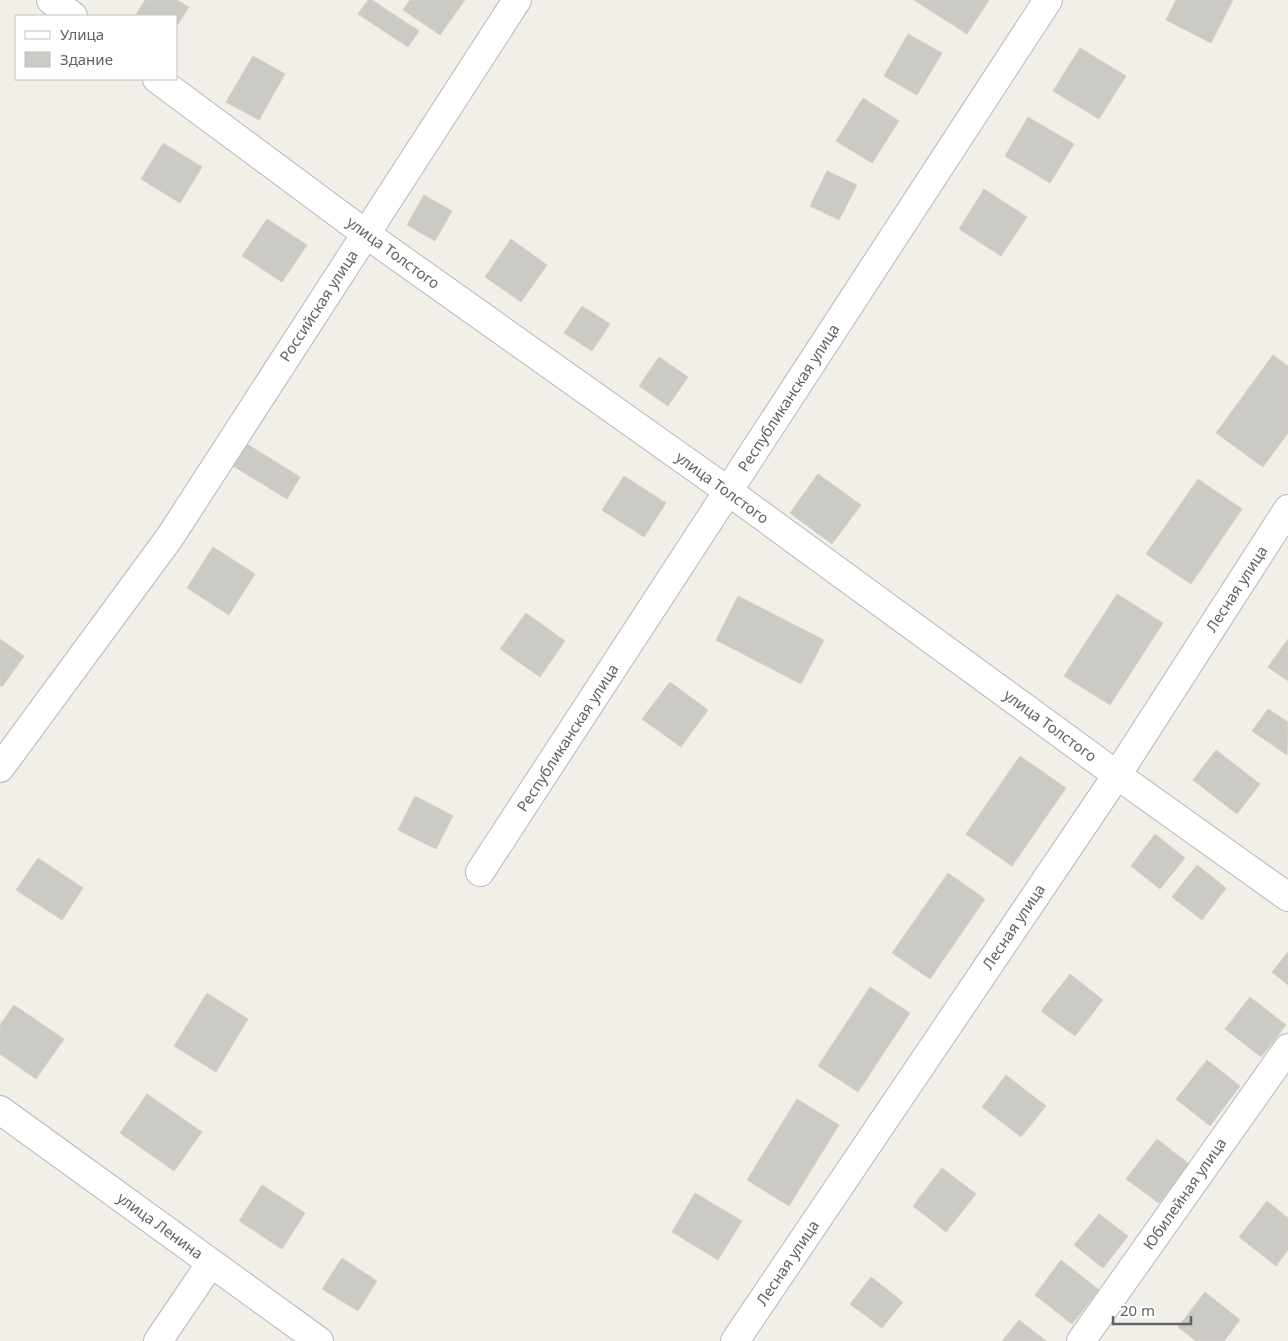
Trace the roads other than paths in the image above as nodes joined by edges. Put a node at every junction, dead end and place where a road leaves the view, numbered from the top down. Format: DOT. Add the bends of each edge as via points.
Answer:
graph roads {
  1 [pos="51,0"];
  2 [pos="517,0"];
  3 [pos="1048,0"];
  4 [pos="72,15"];
  5 [pos="158,80"];
  6 [pos="366,234"];
  7 [pos="728,492"];
  8 [pos="1288,510"];
  9 [pos="0,768"];
  10 [pos="1116,775"];
  11 [pos="480,872"];
  12 [pos="1288,897"];
  13 [pos="1288,1048"];
  14 [pos="0,1110"];
  15 [pos="211,1263"];
  16 [pos="158,1341"];
  17 [pos="319,1341"];
  18 [pos="735,1341"];
  19 [pos="1081,1341"];
  1 -- 4 [label="street"];
  2 -- 6 [label="street, Российская улица"];
  3 -- 7 [label="street, Республиканская улица"];
  5 -- 6 [label="street, улица Толстого"];
  6 -- 7 [label="street, улица Толстого"];
  6 -- 9 [label="street, Российская улица" via="170,537"];
  7 -- 10 [label="street, улица Толстого"];
  7 -- 11 [label="street, Республиканская улица"];
  8 -- 10 [label="street, Лесная улица"];
  10 -- 12 [label="street, улица Толстого"];
  10 -- 18 [label="street, Лесная улица"];
  13 -- 19 [label="street, Юбилейная улица"];
  14 -- 15 [label="street, улица Ленина"];
  15 -- 16 [label="street"];
  15 -- 17 [label="street, улица Ленина"];
}
